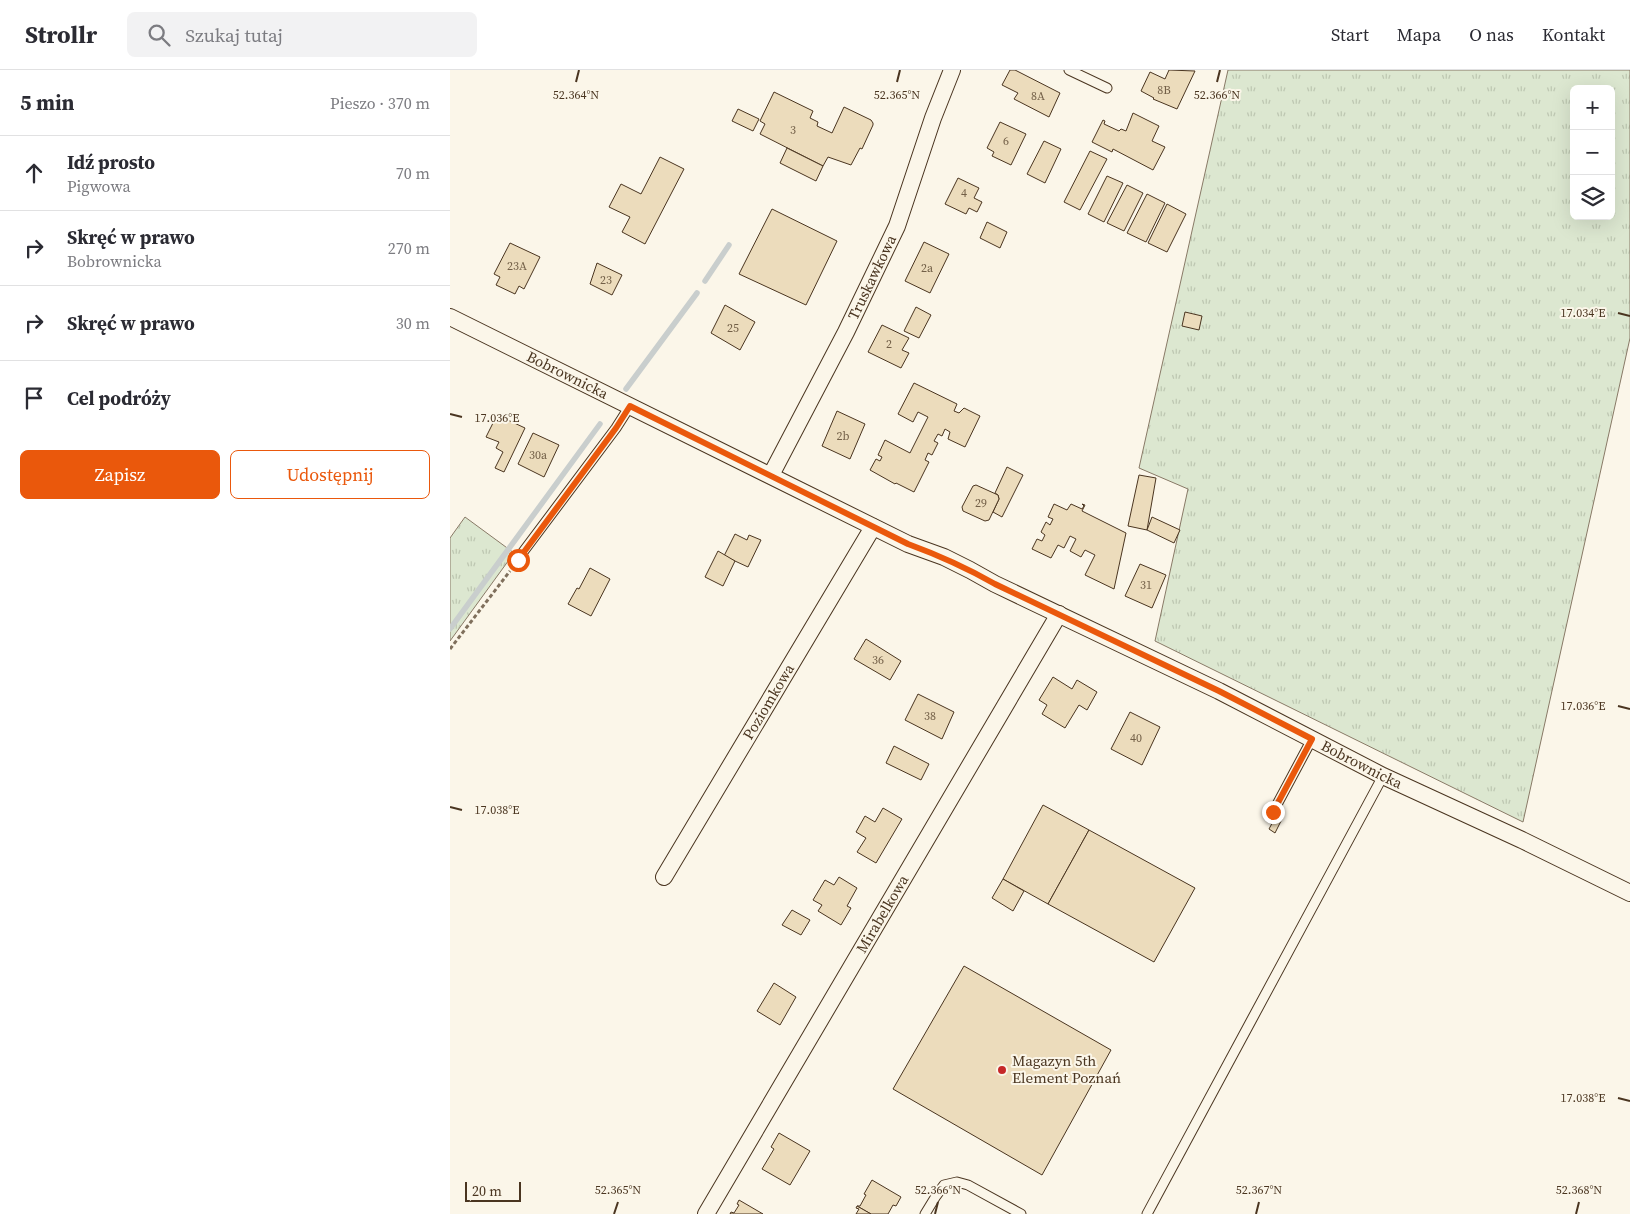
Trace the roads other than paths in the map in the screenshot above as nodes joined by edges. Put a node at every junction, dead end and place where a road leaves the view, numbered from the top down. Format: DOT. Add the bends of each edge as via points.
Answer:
graph roads {
  1 [pos="952,70"];
  2 [pos="1070,70"];
  3 [pos="1107,88"];
  4 [pos="450,317"];
  5 [pos="630,406"];
  6 [pos="771,475"];
  7 [pos="873,527"];
  8 [pos="518,560"];
  9 [pos="1059,614"];
  10 [pos="1312,739"];
  11 [pos="1383,776"];
  12 [pos="1273,812"];
  13 [pos="664,876"];
  14 [pos="1630,893"];
  15 [pos="706,1214"];
  16 [pos="925,1214"];
  17 [pos="1021,1214"];
  18 [pos="1147,1214"];
  1 -- 6 [label="street, Truskawkowa" via="897,226"];
  2 -- 3 [label="lane"];
  4 -- 5 [label="street, Bobrownicka"];
  5 -- 6 [label="street, Bobrownicka"];
  5 -- 8 [label="lane"];
  6 -- 7 [label="street, Bobrownicka"];
  7 -- 9 [label="street, Bobrownicka" via="944,557"];
  7 -- 13 [label="street, Poziomkowa"];
  9 -- 10 [label="street, Bobrownicka"];
  9 -- 15 [label="street, Mirabelkowa"];
  10 -- 11 [label="street, Bobrownicka"];
  10 -- 12 [label="lane"];
  11 -- 14 [label="street, Bobrownicka"];
  11 -- 18 [label="lane"];
  16 -- 17 [label="lane" via="944,1185 956,1182 968,1185"];
}
